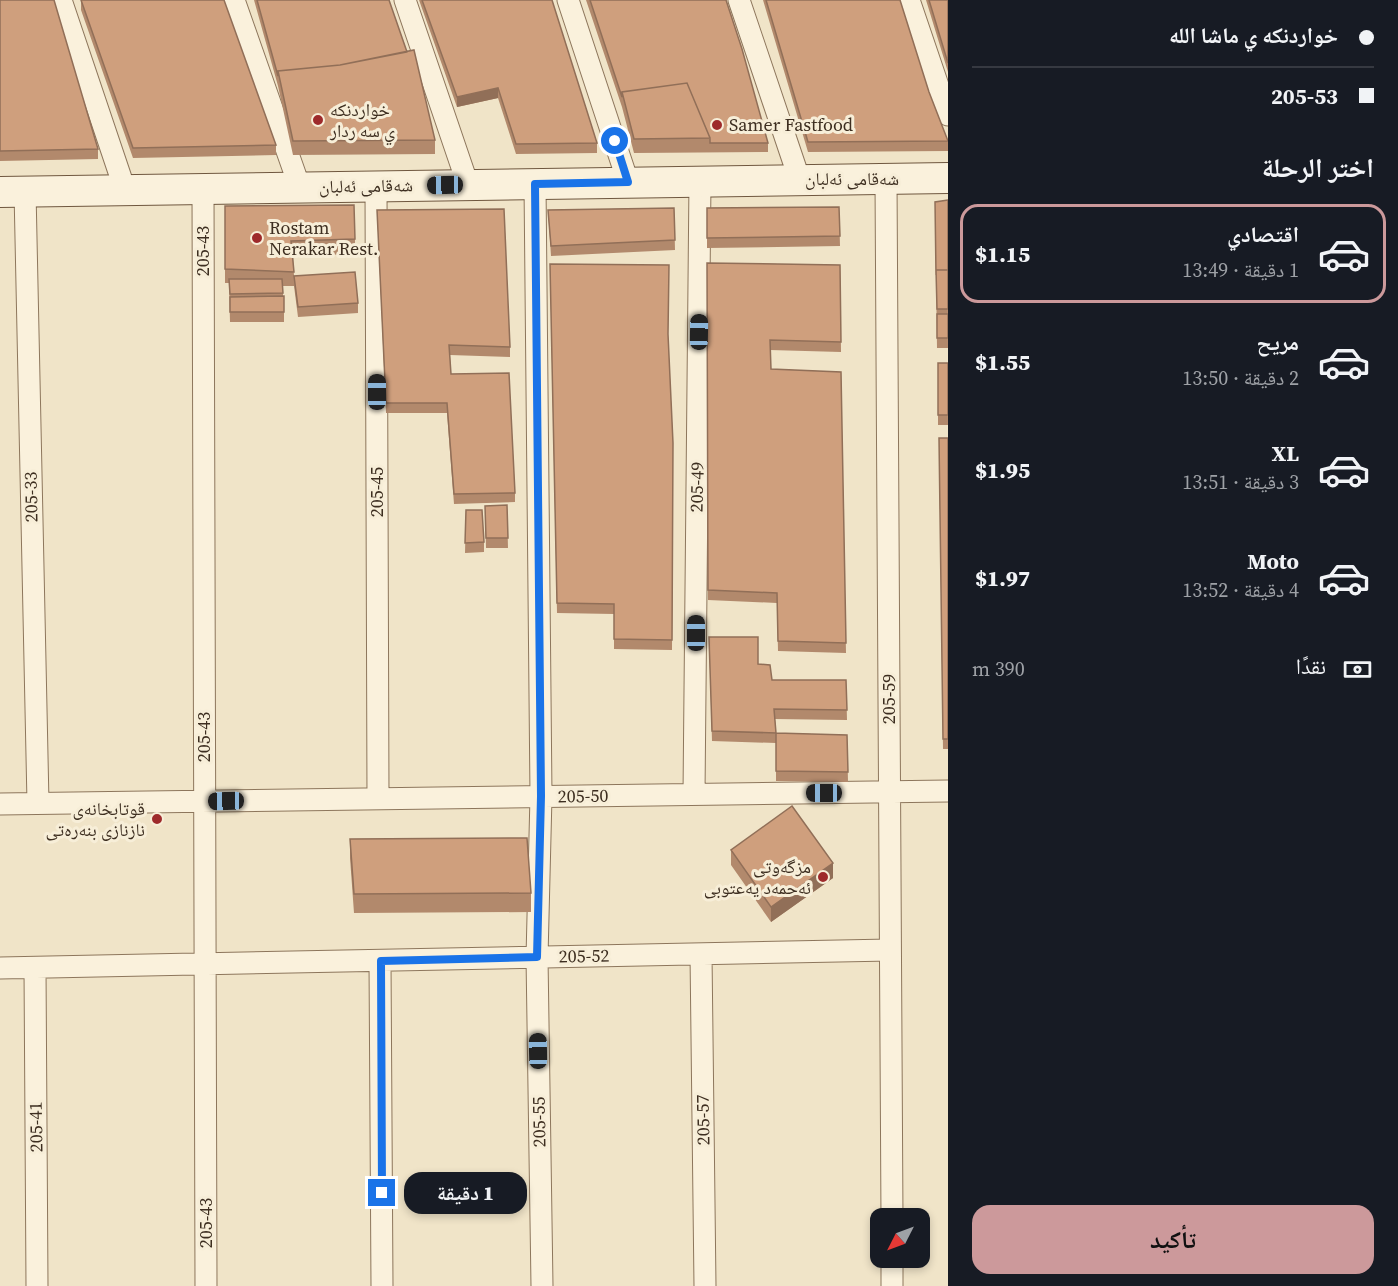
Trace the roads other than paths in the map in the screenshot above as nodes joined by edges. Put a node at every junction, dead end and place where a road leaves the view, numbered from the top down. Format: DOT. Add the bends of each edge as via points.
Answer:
graph roads {
  1 [pos="61,0"];
  2 [pos="234,0"];
  3 [pos="405,0"];
  4 [pos="568,0"];
  5 [pos="739,0"];
  6 [pos="909,0"];
  7 [pos="948,115"];
  8 [pos="799,178"];
  9 [pos="948,178"];
  10 [pos="886,179"];
  11 [pos="700,181"];
  12 [pos="628,182"];
  13 [pos="535,184"];
  14 [pos="468,185"];
  15 [pos="376,186"];
  16 [pos="300,188"];
  17 [pos="203,189"];
  18 [pos="124,190"];
  19 [pos="12,191"];
  20 [pos="948,791"];
  21 [pos="890,792"];
  22 [pos="694,794"];
  23 [pos="541,796"];
  24 [pos="378,798"];
  25 [pos="204,801"];
  26 [pos="38,803"];
  27 [pos="0,804"];
  28 [pos="890,950"];
  29 [pos="701,954"];
  30 [pos="537,957"];
  31 [pos="381,961"];
  32 [pos="205,965"];
  33 [pos="0,968"];
  34 [pos="34,968"];
  35 [pos="892,1208"];
  36 [pos="892,1268"];
  37 [pos="38,1286"];
  38 [pos="206,1286"];
  39 [pos="382,1286"];
  40 [pos="542,1286"];
  41 [pos="705,1286"];
  42 [pos="892,1286"];
  1 -- 18 [label="street"];
  2 -- 16 [label="street"];
  3 -- 14 [label="street"];
  4 -- 12 [label="street"];
  5 -- 8 [label="street"];
  6 -- 7 [label="street"];
  8 -- 10 [label="street, شەقامی ئەلبان"];
  8 -- 11 [label="street, شەقامی ئەلبان"];
  9 -- 10 [label="street, شەقامی ئەلبان"];
  10 -- 21 [label="street, 205-59"];
  11 -- 12 [label="street, شەقامی ئەلبان"];
  11 -- 22 [label="street, 205-49"];
  12 -- 13 [label="street, شەقامی ئەلبان"];
  13 -- 14 [label="street, شەقامی ئەلبان"];
  13 -- 23 [label="street, 205-55"];
  14 -- 15 [label="street, شەقامی ئەلبان"];
  15 -- 16 [label="street, شەقامی ئەلبان"];
  15 -- 24 [label="street, 205-45"];
  16 -- 17 [label="street, شەقامی ئەلبان"];
  17 -- 18 [label="street, شەقامی ئەلبان"];
  17 -- 25 [label="street, 205-43"];
  18 -- 19 [label="street, شەقامی ئەلبان"];
  19 -- 26 [label="street, 205-33"];
  20 -- 21 [label="street, 205-50"];
  21 -- 22 [label="street, 205-50"];
  21 -- 28 [label="street, 205-59"];
  22 -- 23 [label="street, 205-50"];
  23 -- 24 [label="street, 205-50"];
  23 -- 30 [label="street, 205-55"];
  24 -- 25 [label="street, 205-50"];
  25 -- 26 [label="street, 205-50"];
  25 -- 32 [label="street, 205-43"];
  26 -- 27 [label="street, 205-50"];
  28 -- 29 [label="street, 205-52"];
  28 -- 35 [label="street, 205-59"];
  29 -- 30 [label="street, 205-52"];
  29 -- 41 [label="street, 205-57"];
  30 -- 31 [label="street, 205-52"];
  30 -- 40 [label="street, 205-55"];
  31 -- 32 [label="street, 205-52"];
  31 -- 39 [label="street"];
  32 -- 34 [label="street, 205-52"];
  32 -- 38 [label="street, 205-43"];
  33 -- 34 [label="street, 205-52"];
  34 -- 37 [label="street, 205-41"];
  36 -- 42 [label="street"];
}
